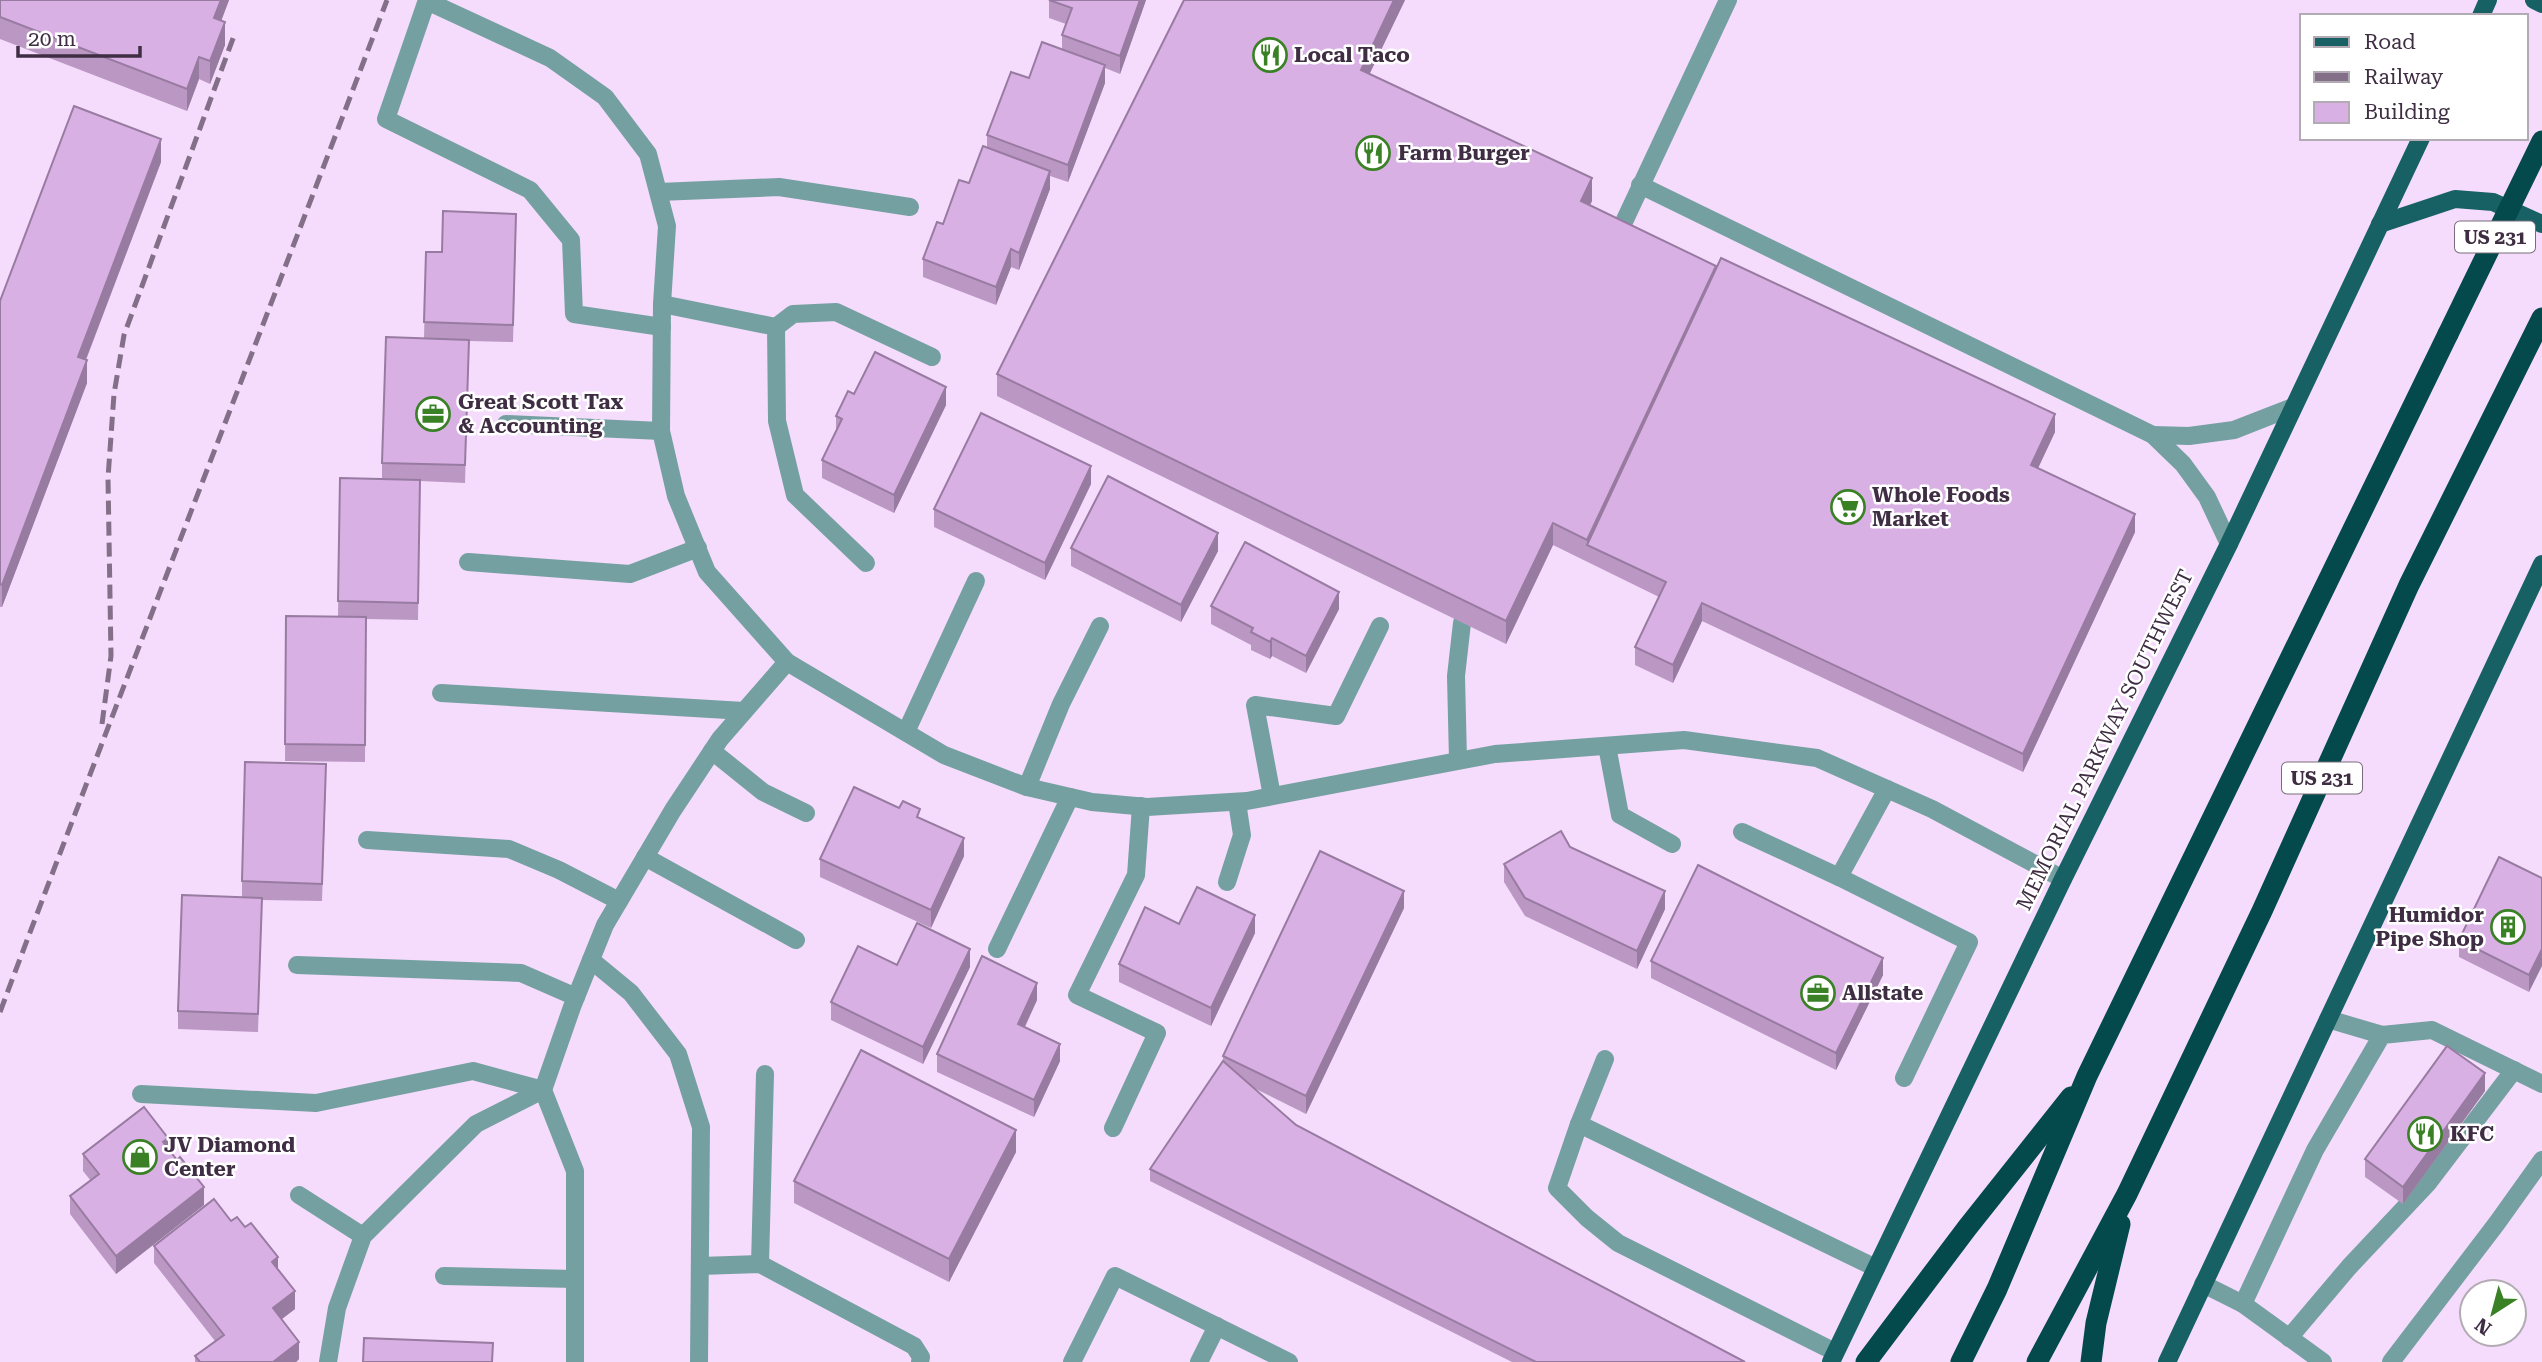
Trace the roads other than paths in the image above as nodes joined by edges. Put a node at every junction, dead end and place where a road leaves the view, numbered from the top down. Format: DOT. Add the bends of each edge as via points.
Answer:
graph roads {
  1 [pos="1728,0"];
  2 [pos="2535,0"];
  3 [pos="427,1"];
  4 [pos="2542,4"];
  5 [pos="2420,140"];
  6 [pos="2542,141"];
  7 [pos="1640,185"];
  8 [pos="659,192"];
  9 [pos="910,207"];
  10 [pos="2380,224"];
  11 [pos="2542,224"];
  12 [pos="1615,241"];
  13 [pos="662,304"];
  14 [pos="2542,318"];
  15 [pos="662,327"];
  16 [pos="776,327"];
  17 [pos="932,357"];
  18 [pos="2293,407"];
  19 [pos="506,424"];
  20 [pos="661,431"];
  21 [pos="2153,435"];
  22 [pos="2229,544"];
  23 [pos="698,548"];
  24 [pos="468,562"];
  25 [pos="866,563"];
  26 [pos="2542,564"];
  27 [pos="976,581"];
  28 [pos="2537,588"];
  29 [pos="1462,623"];
  30 [pos="1100,626"];
  31 [pos="1380,626"];
  32 [pos="787,663"];
  33 [pos="441,693"];
  34 [pos="744,711"];
  35 [pos="906,732"];
  36 [pos="1607,746"];
  37 [pos="712,751"];
  38 [pos="1458,760"];
  39 [pos="1027,787"];
  40 [pos="1887,789"];
  41 [pos="1272,796"];
  42 [pos="1070,797"];
  43 [pos="1237,802"];
  44 [pos="1141,806"];
  45 [pos="806,813"];
  46 [pos="1742,832"];
  47 [pos="367,840"];
  48 [pos="1672,844"];
  49 [pos="645,857"];
  50 [pos="1839,877"];
  51 [pos="2063,879"];
  52 [pos="1227,882"];
  53 [pos="619,901"];
  54 [pos="796,940"];
  55 [pos="997,949"];
  56 [pos="591,960"];
  57 [pos="297,965"];
  58 [pos="576,997"];
  59 [pos="2328,1019"];
  60 [pos="2382,1035"];
  61 [pos="1605,1059"];
  62 [pos="2514,1070"];
  63 [pos="765,1074"];
  64 [pos="2087,1076"];
  65 [pos="1904,1079"];
  66 [pos="2542,1084"];
  67 [pos="542,1090"];
  68 [pos="141,1094"];
  69 [pos="1579,1124"];
  70 [pos="1113,1128"];
  71 [pos="2542,1160"];
  72 [pos="2127,1194"];
  73 [pos="299,1195"];
  74 [pos="363,1236"];
  75 [pos="760,1264"];
  76 [pos="700,1265"];
  77 [pos="1876,1268"];
  78 [pos="443,1276"];
  79 [pos="575,1279"];
  80 [pos="2203,1284"];
  81 [pos="2243,1304"];
  82 [pos="1217,1326"];
  83 [pos="2290,1338"];
  84 [pos="1833,1357"];
  85 [pos="327,1362"];
  86 [pos="575,1362"];
  87 [pos="699,1362"];
  88 [pos="920,1362"];
  89 [pos="1072,1362"];
  90 [pos="1199,1362"];
  91 [pos="1289,1362"];
  92 [pos="1866,1362"];
  93 [pos="1961,1362"];
  94 [pos="2037,1362"];
  95 [pos="2091,1362"];
  96 [pos="2167,1362"];
  97 [pos="2323,1362"];
  98 [pos="2391,1362"];
  1 -- 7 [label="street"];
  2 -- 4 [label="main road"];
  3 -- 8 [label="street" via="550,58 605,97 648,154"];
  3 -- 15 [label="street" via="386,118 530,190 571,240 574,314"];
  5 -- 10 [label="main road, MEMORIAL PARKWAY SOUTHWEST"];
  6 -- 64 [label="highway, US 231, bridge"];
  7 -- 12 [label="street"];
  7 -- 21 [label="street"];
  8 -- 9 [label="street" via="779,187"];
  8 -- 13 [label="street" via="667,226"];
  10 -- 11 [label="main road" via="2455,199 2493,202"];
  10 -- 18 [label="main road, MEMORIAL PARKWAY SOUTHWEST"];
  13 -- 15 [label="street"];
  13 -- 16 [label="street"];
  14 -- 72 [label="highway, US 231" via="2409,585 2262,911"];
  15 -- 20 [label="street"];
  16 -- 17 [label="street" via="793,314 836,312"];
  16 -- 25 [label="street" via="777,421 795,495"];
  18 -- 21 [label="street" via="2234,430"];
  18 -- 22 [label="main road, MEMORIAL PARKWAY SOUTHWEST"];
  19 -- 20 [label="street"];
  20 -- 23 [label="street" via="676,496"];
  21 -- 22 [label="street" via="2183,464 2207,497"];
  22 -- 51 [label="main road, MEMORIAL PARKWAY SOUTHWEST"];
  23 -- 24 [label="street" via="630,574"];
  23 -- 32 [label="street" via="707,572"];
  26 -- 28 [label="main road"];
  27 -- 35 [label="street"];
  28 -- 59 [label="main road"];
  29 -- 38 [label="street" via="1456,676"];
  30 -- 39 [label="street"];
  31 -- 41 [label="street" via="1336,716 1255,705"];
  32 -- 34 [label="street"];
  32 -- 35 [label="street"];
  33 -- 34 [label="street"];
  34 -- 37 [label="street"];
  35 -- 39 [label="street" via="944,755"];
  36 -- 38 [label="street"];
  36 -- 40 [label="street" via="1684,740 1817,758"];
  36 -- 48 [label="street" via="1620,815"];
  37 -- 45 [label="street" via="763,792"];
  37 -- 49 [label="street"];
  38 -- 41 [label="street"];
  39 -- 42 [label="street"];
  40 -- 50 [label="street"];
  40 -- 51 [label="street"];
  41 -- 43 [label="street"];
  42 -- 44 [label="street"];
  42 -- 55 [label="street"];
  43 -- 44 [label="street"];
  43 -- 52 [label="street" via="1242,835"];
  44 -- 70 [label="street" via="1136,875 1077,995 1157,1033"];
  46 -- 50 [label="street"];
  47 -- 53 [label="street" via="509,849"];
  49 -- 53 [label="street"];
  49 -- 54 [label="street"];
  50 -- 65 [label="street" via="1969,942"];
  51 -- 77 [label="main road, MEMORIAL PARKWAY SOUTHWEST"];
  53 -- 56 [label="street"];
  56 -- 58 [label="street"];
  56 -- 76 [label="street" via="631,993 678,1054 701,1127"];
  57 -- 58 [label="street" via="521,973"];
  58 -- 67 [label="street"];
  59 -- 60 [label="street"];
  59 -- 80 [label="main road"];
  60 -- 62 [label="street" via="2432,1030"];
  60 -- 81 [label="street" via="2315,1150"];
  61 -- 69 [label="street"];
  62 -- 66 [label="street"];
  62 -- 83 [label="street" via="2428,1183"];
  63 -- 75 [label="street"];
  64 -- 92 [label="highway"];
  64 -- 93 [label="highway, US 231" via="1997,1289"];
  67 -- 68 [label="street" via="473,1071 316,1102"];
  67 -- 74 [label="street" via="476,1124"];
  67 -- 79 [label="street" via="575,1171"];
  69 -- 77 [label="street"];
  69 -- 84 [label="street" via="1557,1188 1587,1218 1618,1243"];
  71 -- 98 [label="street"];
  72 -- 94 [label="highway, US 231"];
  72 -- 95 [label="highway"];
  73 -- 74 [label="street"];
  74 -- 85 [label="street" via="337,1308"];
  75 -- 76 [label="street"];
  75 -- 88 [label="street" via="915,1346"];
  76 -- 87 [label="street"];
  77 -- 84 [label="main road, MEMORIAL PARKWAY SOUTHWEST"];
  78 -- 79 [label="street"];
  79 -- 86 [label="street"];
  80 -- 81 [label="street"];
  80 -- 96 [label="main road"];
  81 -- 83 [label="street"];
  82 -- 89 [label="street" via="1115,1276"];
  82 -- 90 [label="street"];
  82 -- 91 [label="street"];
  83 -- 97 [label="street"];
}
